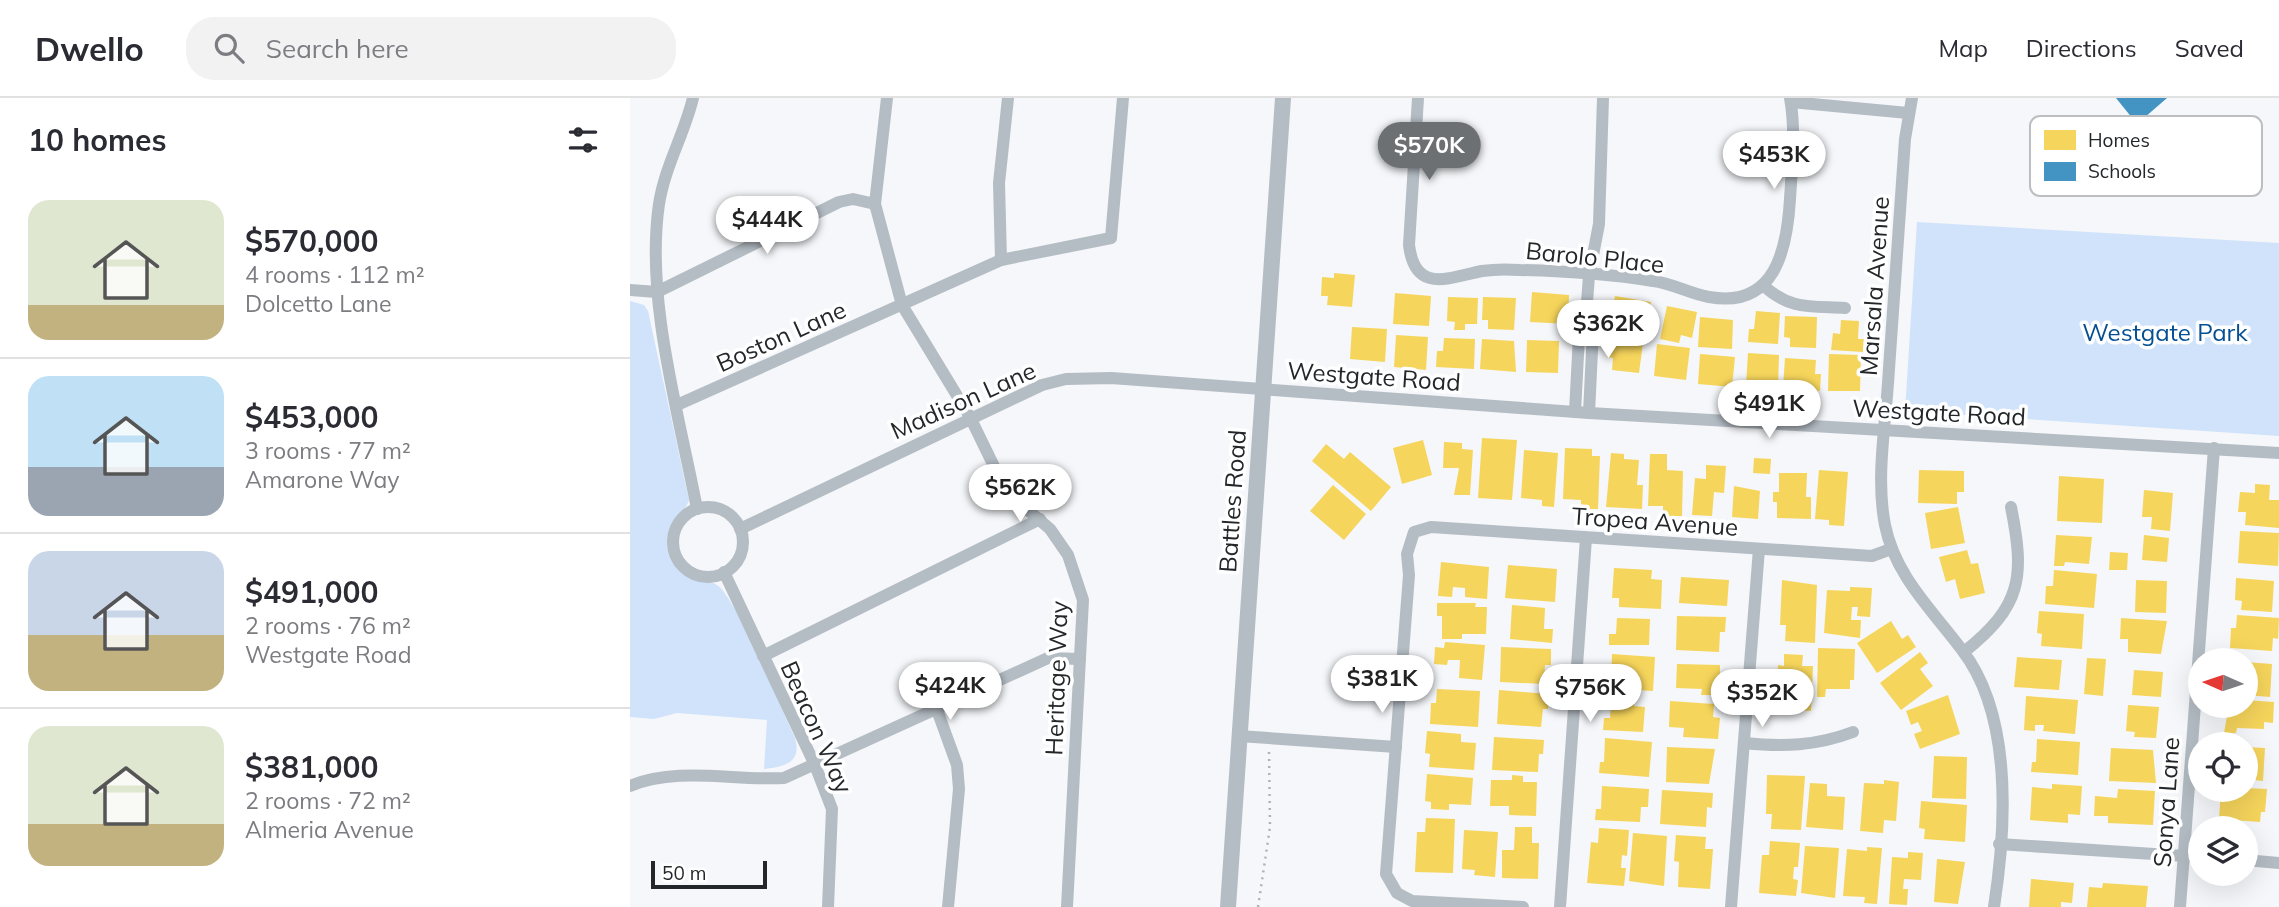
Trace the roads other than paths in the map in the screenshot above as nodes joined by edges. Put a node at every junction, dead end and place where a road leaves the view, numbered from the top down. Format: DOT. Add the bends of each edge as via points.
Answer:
graph roads {
  1 [pos="693,98"];
  2 [pos="887,98"];
  3 [pos="1008,98"];
  4 [pos="1122,98"];
  5 [pos="1283,98"];
  6 [pos="1418,98"];
  7 [pos="1604,98"];
  8 [pos="1824,98"];
  9 [pos="1912,98"];
  10 [pos="1790,100"];
  11 [pos="1908,113"];
  12 [pos="875,204"];
  13 [pos="1001,260"];
  14 [pos="1588,276"];
  15 [pos="1763,285"];
  16 [pos="630,290"];
  17 [pos="657,292"];
  18 [pos="902,305"];
  19 [pos="1845,308"];
  20 [pos="1586,315"];
  21 [pos="1262,389"];
  22 [pos="677,405"];
  23 [pos="1575,412"];
  24 [pos="1589,413"];
  25 [pos="970,417"];
  26 [pos="1885,430"];
  27 [pos="2214,448"];
  28 [pos="2279,453"];
  29 [pos="2011,507"];
  30 [pos="697,509"];
  31 [pos="1040,519"];
  32 [pos="740,529"];
  33 [pos="1586,538"];
  34 [pos="1759,549"];
  35 [pos="1891,549"];
  36 [pos="724,572"];
  37 [pos="1964,652"];
  38 [pos="764,656"];
  39 [pos="1080,659"];
  40 [pos="937,710"];
  41 [pos="1853,733"];
  42 [pos="1239,736"];
  43 [pos="1744,743"];
  44 [pos="1396,747"];
  45 [pos="815,765"];
  46 [pos="630,786"];
  47 [pos="1999,844"];
  48 [pos="2183,855"];
  49 [pos="2188,856"];
  50 [pos="2258,861"];
  51 [pos="2279,863"];
  52 [pos="828,907"];
  53 [pos="948,907"];
  54 [pos="1067,907"];
  55 [pos="1228,907"];
  56 [pos="1523,907"];
  57 [pos="1560,907"];
  58 [pos="1731,907"];
  59 [pos="1994,907"];
  60 [pos="2180,907"];
  1 -- 17 [label="street" via="659,203"];
  2 -- 12 [label="street, Heritage Way"];
  3 -- 13 [label="street" via="999,183"];
  4 -- 13 [label="street, Boston Lane" via="1111,238"];
  5 -- 21 [label="street, Battles Road"];
  6 -- 14 [label="street, Barolo Place" via="1409,245 1420,274 1433,280 1507,269"];
  7 -- 14 [label="street" via="1599,223"];
  8 -- 10 [label="street"];
  9 -- 11 [label="street, Marsala Avenue"];
  10 -- 11 [label="street"];
  10 -- 15 [label="street" via="1787,236 1782,259"];
  11 -- 26 [label="street, Marsala Avenue"];
  12 -- 17 [label="street" via="853,199 839,202"];
  12 -- 18 [label="street, Heritage Way"];
  13 -- 18 [label="street, Boston Lane"];
  14 -- 15 [label="street, Barolo Place" via="1654,281 1709,297 1749,294"];
  14 -- 20 [label="street"];
  15 -- 19 [label="street" via="1791,304"];
  16 -- 17 [label="street"];
  17 -- 22 [label="street"];
  18 -- 22 [label="street, Boston Lane"];
  18 -- 25 [label="street, Heritage Way"];
  20 -- 23 [label="street" via="1579,335"];
  20 -- 24 [label="street" via="1593,330"];
  21 -- 23 [label="street, Westgate Road"];
  21 -- 25 [label="street, Madison Lane" via="1066,379"];
  21 -- 42 [label="street, Battles Road"];
  22 -- 30 [label="street"];
  23 -- 24 [label="street, Westgate Road"];
  24 -- 26 [label="street, Westgate Road"];
  25 -- 31 [label="street, Heritage Way" via="1006,491"];
  25 -- 32 [label="street, Madison Lane"];
  26 -- 27 [label="street, Westgate Road"];
  26 -- 35 [label="street, Marsala Avenue" via="1883,499"];
  27 -- 28 [label="street, Westgate Road"];
  27 -- 48 [label="street, Sonya Lane"];
  29 -- 37 [label="street" via="2018,539 2017,583 2006,612"];
  30 -- 32 [label="street" via="725,511"];
  30 -- 36 [label="street" via="676,527 673,538 678,560 695,575"];
  31 -- 38 [label="street"];
  31 -- 39 [label="street, Heritage Way" via="1068,555 1083,600"];
  32 -- 36 [label="street" via="741,551"];
  33 -- 34 [label="street, Tropea Avenue"];
  33 -- 44 [label="street, Tropea Avenue" via="1431,527 1415,532 1407,554"];
  33 -- 57 [label="street"];
  34 -- 35 [label="street, Tropea Avenue" via="1872,556"];
  34 -- 43 [label="street"];
  35 -- 37 [label="street, Marsala Avenue" via="1919,596"];
  36 -- 38 [label="street, Beacon Way"];
  37 -- 47 [label="street, Marsala Avenue" via="1993,719 2001,758"];
  38 -- 45 [label="street, Beacon Way"];
  39 -- 40 [label="street" via="1048,658"];
  39 -- 54 [label="street, Heritage Way"];
  40 -- 45 [label="street"];
  40 -- 53 [label="street" via="957,765 959,789"];
  41 -- 43 [label="street" via="1805,745"];
  42 -- 44 [label="street"];
  42 -- 55 [label="street, Battles Road"];
  43 -- 58 [label="street"];
  44 -- 56 [label="street" via="1386,874 1397,893 1412,901"];
  45 -- 46 [label="street" via="784,778 700,776 646,779"];
  45 -- 52 [label="street, Beacon Way" via="831,809"];
  47 -- 48 [label="street"];
  47 -- 59 [label="street, Marsala Avenue"];
  48 -- 49 [label="street"];
  48 -- 60 [label="street, Sonya Lane"];
  50 -- 51 [label="street"];
}
